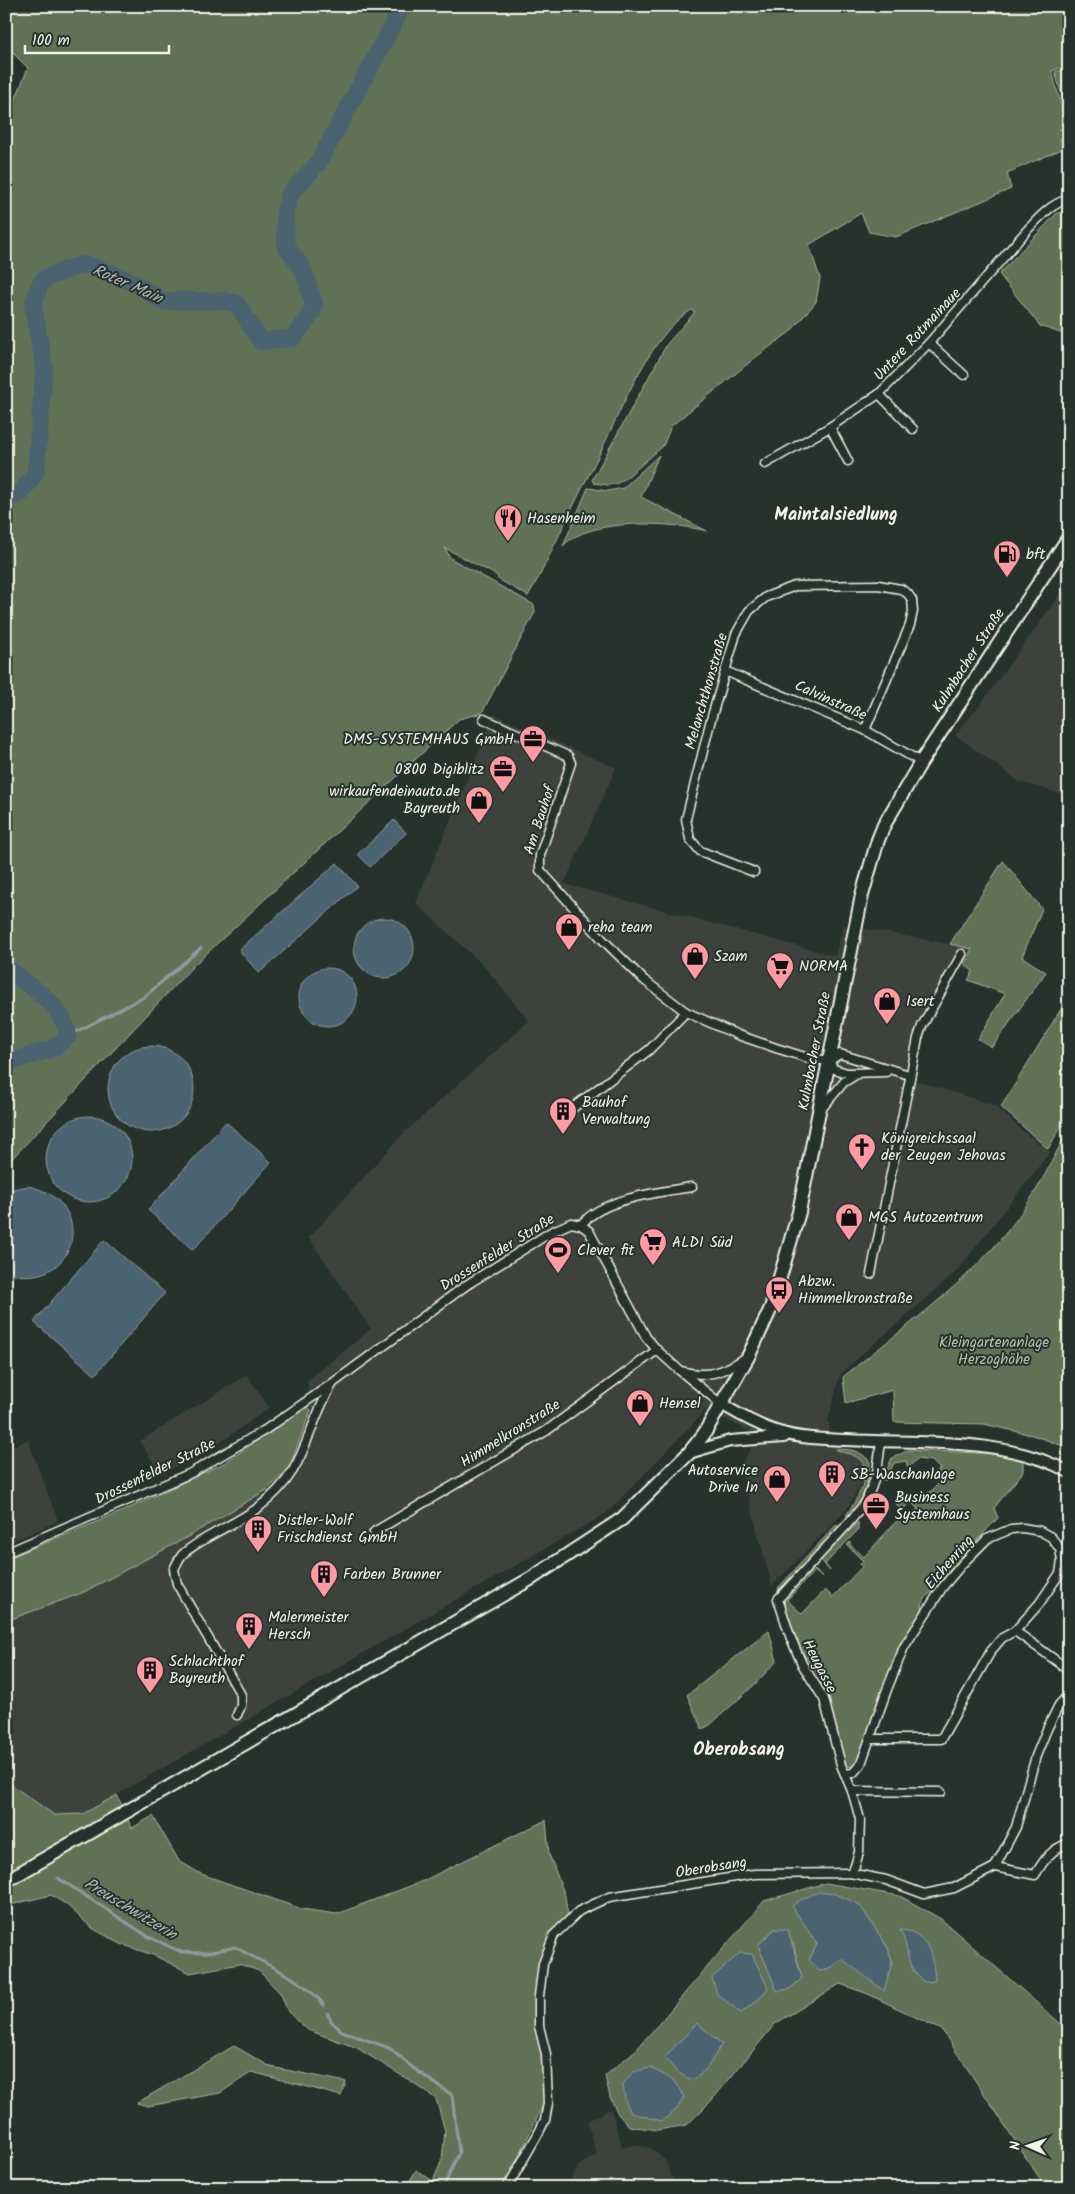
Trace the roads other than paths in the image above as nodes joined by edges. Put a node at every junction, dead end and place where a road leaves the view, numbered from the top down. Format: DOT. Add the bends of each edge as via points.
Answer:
graph roads {
  1 [pos="1069,199"];
  2 [pos="929,343"];
  3 [pos="964,376"];
  4 [pos="879,394"];
  5 [pos="830,427"];
  6 [pos="914,429"];
  7 [pos="848,461"];
  8 [pos="765,464"];
  9 [pos="1069,537"];
  10 [pos="725,671"];
  11 [pos="484,719"];
  12 [pos="865,730"];
  13 [pos="922,762"];
  14 [pos="754,872"];
  15 [pos="962,954"];
  16 [pos="686,1012"];
  17 [pos="829,1061"];
  18 [pos="893,1071"];
  19 [pos="862,1073"];
  20 [pos="909,1075"];
  21 [pos="819,1113"];
  22 [pos="562,1116"];
  23 [pos="692,1187"];
  24 [pos="581,1225"];
  25 [pos="871,1274"];
  26 [pos="657,1350"];
  27 [pos="749,1355"];
  28 [pos="679,1370"];
  29 [pos="333,1383"];
  30 [pos="721,1404"];
  31 [pos="800,1436"];
  32 [pos="881,1442"];
  33 [pos="689,1453"];
  34 [pos="1069,1472"];
  35 [pos="374,1532"];
  36 [pos="6,1553"];
  37 [pos="1015,1631"];
  38 [pos="1069,1670"];
  39 [pos="1069,1694"];
  40 [pos="237,1715"];
  41 [pos="870,1739"];
  42 [pos="845,1774"];
  43 [pos="852,1791"];
  44 [pos="941,1792"];
  45 [pos="1069,1843"];
  46 [pos="995,1867"];
  47 [pos="850,1873"];
  48 [pos="6,1881"];
  49 [pos="507,2188"];
  1 -- 2 [label="street, Untere Rotmainaue" via="1044,212"];
  2 -- 3 [label="street"];
  2 -- 4 [label="street, Untere Rotmainaue"];
  4 -- 5 [label="street, Untere Rotmainaue"];
  4 -- 6 [label="street"];
  5 -- 7 [label="street"];
  5 -- 8 [label="street, Untere Rotmainaue"];
  9 -- 13 [label="main road, Kulmbacher Straße"];
  10 -- 12 [label="street, Calvinstraße"];
  10 -- 12 [label="street, Melanchthonstraße" via="736,634 749,611 766,598 795,586 878,585 901,589 912,600 910,625"];
  10 -- 14 [label="street, Melanchthonstraße" via="686,811 686,826 690,839 700,851"];
  11 -- 16 [label="street, Am Bauhof" via="568,756 570,769 540,855 540,870 644,980"];
  12 -- 13 [label="street, Calvinstraße"];
  13 -- 17 [label="main road, Kulmbacher Straße" via="884,825 872,857"];
  15 -- 20 [label="street" via="922,1026"];
  16 -- 17 [label="street, Am Bauhof" via="770,1046"];
  16 -- 22 [label="street" via="649,1050"];
  17 -- 18 [label="street" via="840,1054"];
  17 -- 19 [label="street" via="839,1072"];
  17 -- 21 [label="main road, Kulmbacher Straße"];
  18 -- 19 [label="street"];
  18 -- 20 [label="street"];
  19 -- 21 [label="street" via="844,1082"];
  20 -- 25 [label="street"];
  21 -- 27 [label="main road, Kulmbacher Straße" via="786,1259 771,1308"];
  23 -- 24 [label="street, Drossenfelder Straße" via="647,1194 614,1204 587,1217"];
  24 -- 26 [label="street" via="589,1231 646,1337"];
  24 -- 29 [label="street, Drossenfelder Straße" via="562,1226 468,1284"];
  26 -- 28 [label="street"];
  26 -- 35 [label="street, Himmelkronstraße" via="546,1431"];
  27 -- 28 [label="street" via="711,1374"];
  27 -- 30 [label="main road, Kulmbacher Straße"];
  28 -- 30 [label="street"];
  29 -- 36 [label="street, Drossenfelder Straße" via="264,1430 191,1473"];
  29 -- 40 [label="street, Drossenfelder Straße" via="299,1463 288,1480 258,1508 183,1554 174,1569 177,1584 241,1695 242,1706"];
  30 -- 31 [label="street" via="760,1425"];
  30 -- 33 [label="main road, Kulmbacher Straße"];
  31 -- 32 [label="street"];
  31 -- 33 [label="street" via="738,1439"];
  32 -- 34 [label="street" via="982,1445 1024,1455"];
  32 -- 42 [label="street, Heugasse" via="877,1472 866,1502 778,1600 802,1664 824,1699"];
  33 -- 48 [label="main road, Kulmbacher Straße" via="628,1514 532,1578"];
  37 -- 38 [label="street"];
  37 -- 41 [label="street, Eichenring" via="1002,1638 991,1651 941,1739"];
  37 -- 41 [label="street, Eichenring" via="1051,1589 1060,1573 1062,1561 1060,1549 1052,1537 1023,1528 1006,1531 988,1540 942,1588 904,1647"];
  39 -- 46 [label="street" via="1046,1729 1016,1827"];
  41 -- 42 [label="street, Eichenring" via="861,1764 853,1773"];
  42 -- 43 [label="street"];
  43 -- 44 [label="street"];
  43 -- 47 [label="street" via="860,1819 859,1852"];
  45 -- 46 [label="street" via="1049,1854 1035,1875"];
  46 -- 47 [label="street, Oberobsang" via="954,1888 924,1894 886,1880"];
  47 -- 49 [label="street, Oberobsang" via="754,1874 609,1897 579,1911 554,1935 543,1964 539,2026 546,2054 548,2103 541,2127"];
}
